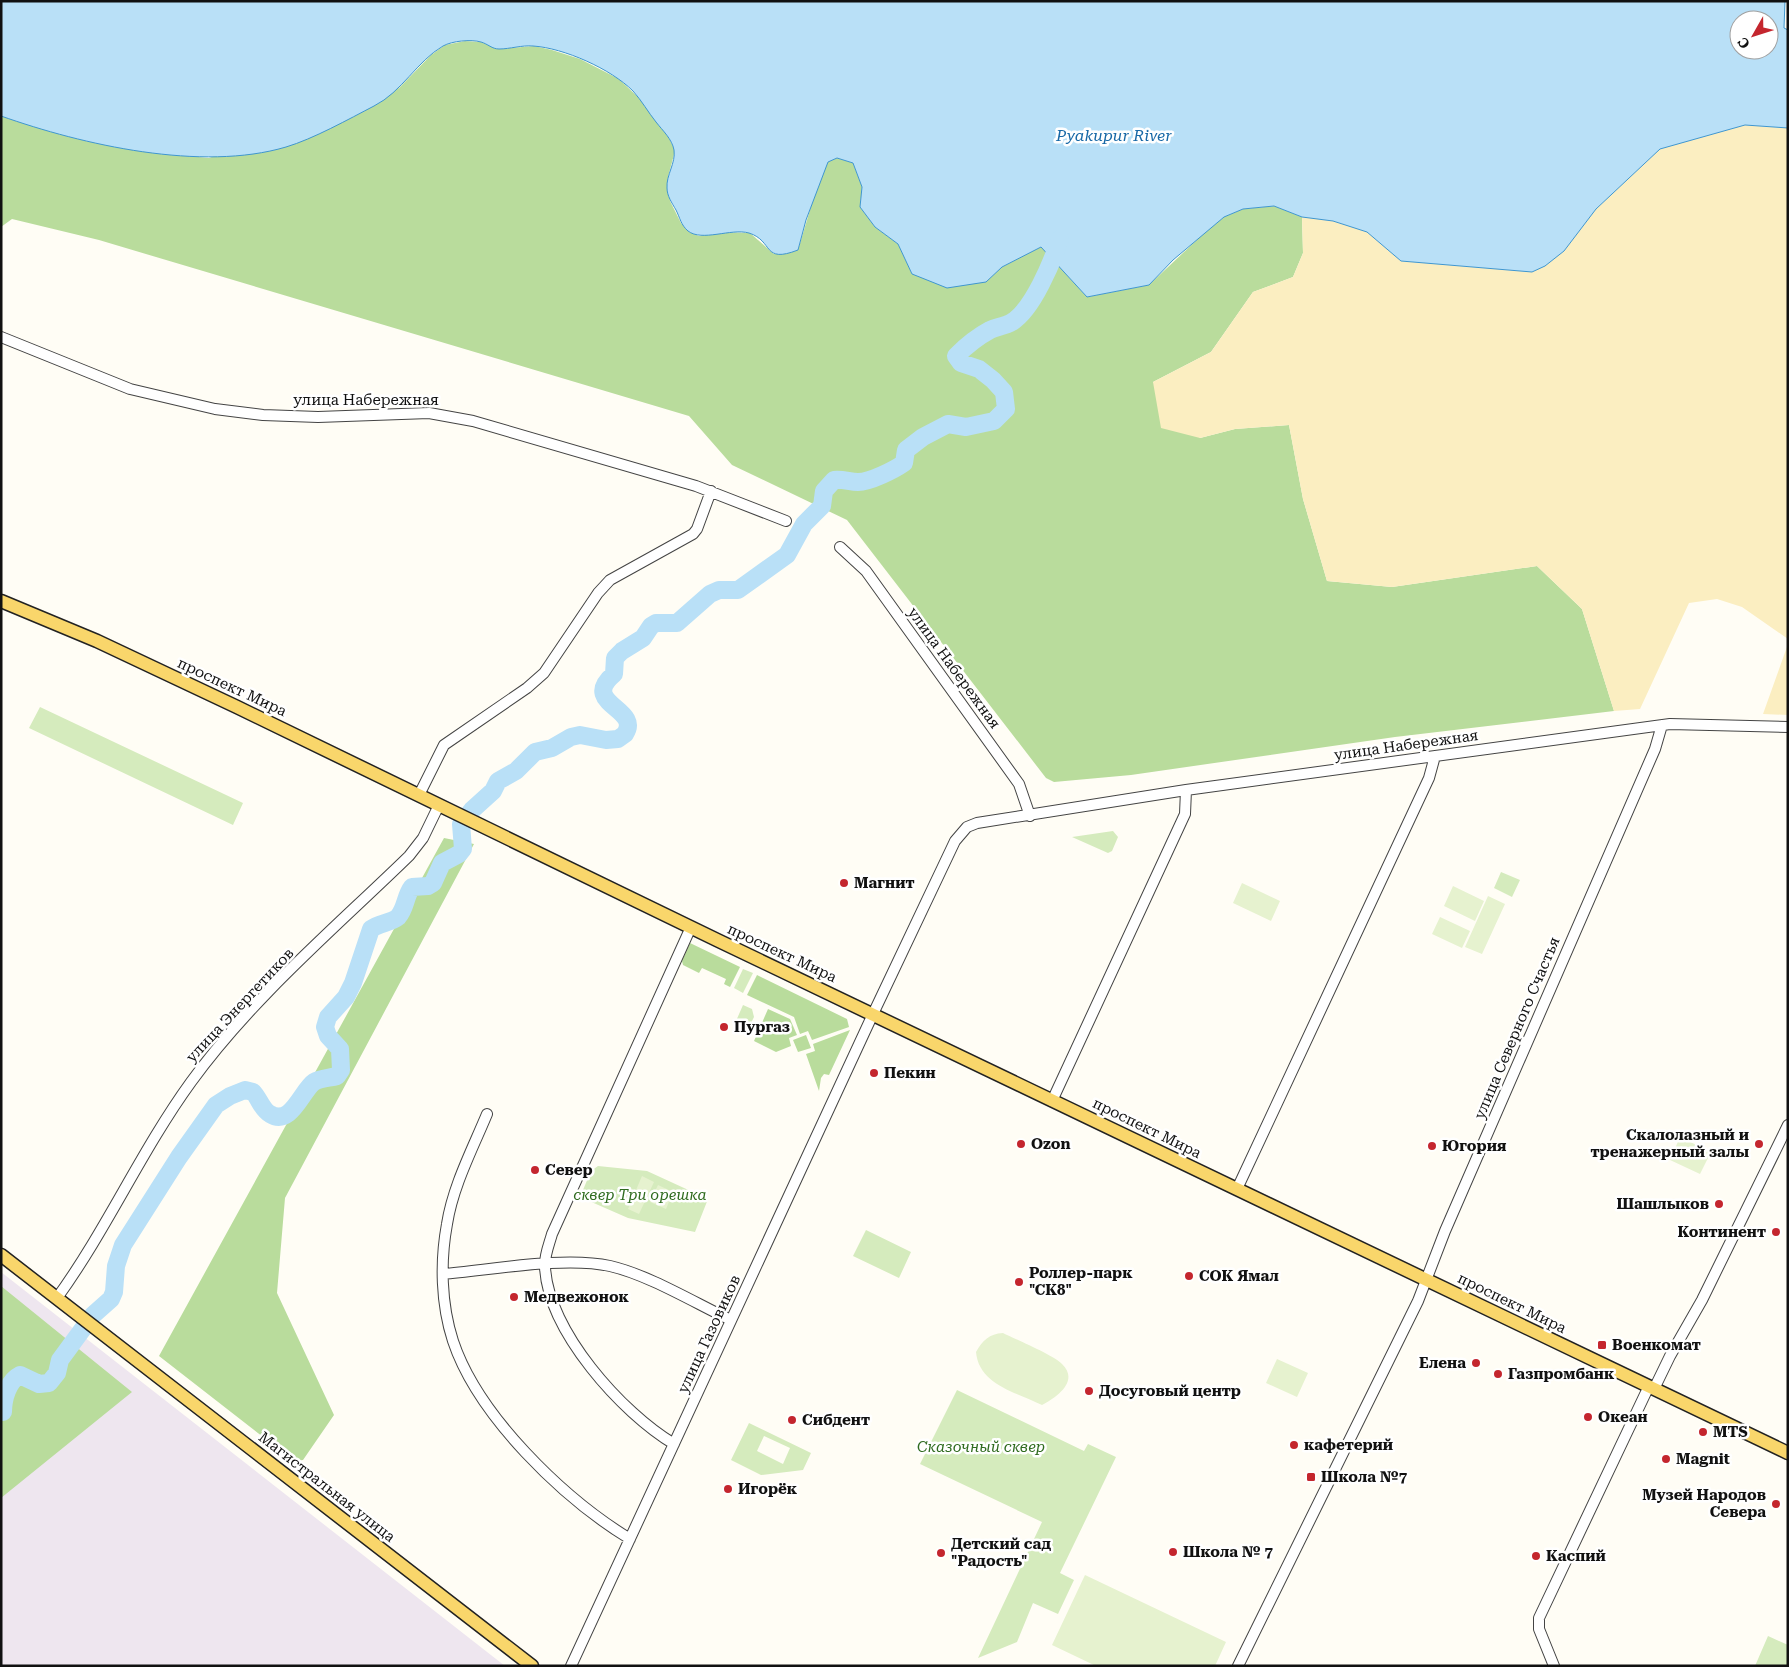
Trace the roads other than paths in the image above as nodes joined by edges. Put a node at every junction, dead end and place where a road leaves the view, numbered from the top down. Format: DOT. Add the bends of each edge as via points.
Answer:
graph roads {
  1 [pos="1,337"];
  2 [pos="711,491"];
  3 [pos="786,521"];
  4 [pos="840,547"];
  5 [pos="1,601"];
  6 [pos="1662,725"];
  7 [pos="1788,728"];
  8 [pos="1435,756"];
  9 [pos="1186,790"];
  10 [pos="419,795"];
  11 [pos="443,807"];
  12 [pos="1030,816"];
  13 [pos="691,927"];
  14 [pos="873,1014"];
  15 [pos="1052,1100"];
  16 [pos="487,1114"];
  17 [pos="1788,1125"];
  18 [pos="1237,1189"];
  19 [pos="1,1255"];
  20 [pos="545,1265"];
  21 [pos="443,1274"];
  22 [pos="1426,1279"];
  23 [pos="56,1298"];
  24 [pos="731,1320"];
  25 [pos="1651,1388"];
  26 [pos="674,1444"];
  27 [pos="1788,1453"];
  28 [pos="630,1539"];
  29 [pos="532,1666"];
  30 [pos="572,1666"];
  31 [pos="1238,1666"];
  32 [pos="1554,1666"];
  1 -- 2 [label="street, улица Набережная" via="130,389 190,405 270,415 318,417 410,413 450,416"];
  2 -- 3 [label="street, улица Набережная"];
  2 -- 10 [label="street" via="702,522 693,534 610,580 598,592 544,673 444,746"];
  4 -- 12 [label="street, улица Набережная" via="866,571 1019,784"];
  5 -- 10 [label="main road, проспект Мира" via="97,641"];
  6 -- 7 [label="street, улица Набережная" via="1690,723"];
  6 -- 8 [label="street, улица Набережная"];
  6 -- 22 [label="street, улица Северного Счастья" via="1656,749"];
  8 -- 9 [label="street, улица Набережная"];
  8 -- 18 [label="street" via="1429,778"];
  9 -- 12 [label="street, улица Набережная"];
  9 -- 15 [label="street" via="1184,818"];
  10 -- 11 [label="main road, проспект Мира"];
  11 -- 13 [label="main road, проспект Мира"];
  11 -- 23 [label="street, улица Энергетиков" via="409,856 278,983 208,1060 176,1104 83,1260"];
  12 -- 14 [label="street, улица Набережная" via="977,823 960,833"];
  13 -- 14 [label="main road, проспект Мира"];
  13 -- 20 [label="street" via="552,1234"];
  14 -- 15 [label="main road, проспект Мира"];
  14 -- 24 [label="street, улица Газовиков"];
  15 -- 18 [label="main road, проспект Мира"];
  16 -- 21 [label="street" via="452,1203"];
  17 -- 25 [label="street" via="1702,1300"];
  18 -- 22 [label="main road, проспект Мира"];
  19 -- 23 [label="main road"];
  20 -- 21 [label="street"];
  20 -- 24 [label="street" via="585,1263 629,1271"];
  20 -- 26 [label="street" via="553,1304 573,1345 624,1402 660,1436"];
  21 -- 28 [label="street" via="453,1340 463,1366 484,1399 508,1432 549,1474 595,1515"];
  22 -- 25 [label="main road, проспект Мира"];
  22 -- 31 [label="street, улица Северного Счастья" via="1418,1302"];
  23 -- 29 [label="main road, Магистральная улица"];
  24 -- 26 [label="street, улица Газовиков"];
  25 -- 27 [label="main road, проспект Мира"];
  25 -- 32 [label="street" via="1540,1618 1539,1629"];
  26 -- 28 [label="street, улица Газовиков"];
  28 -- 30 [label="street, улица Газовиков"];
}
